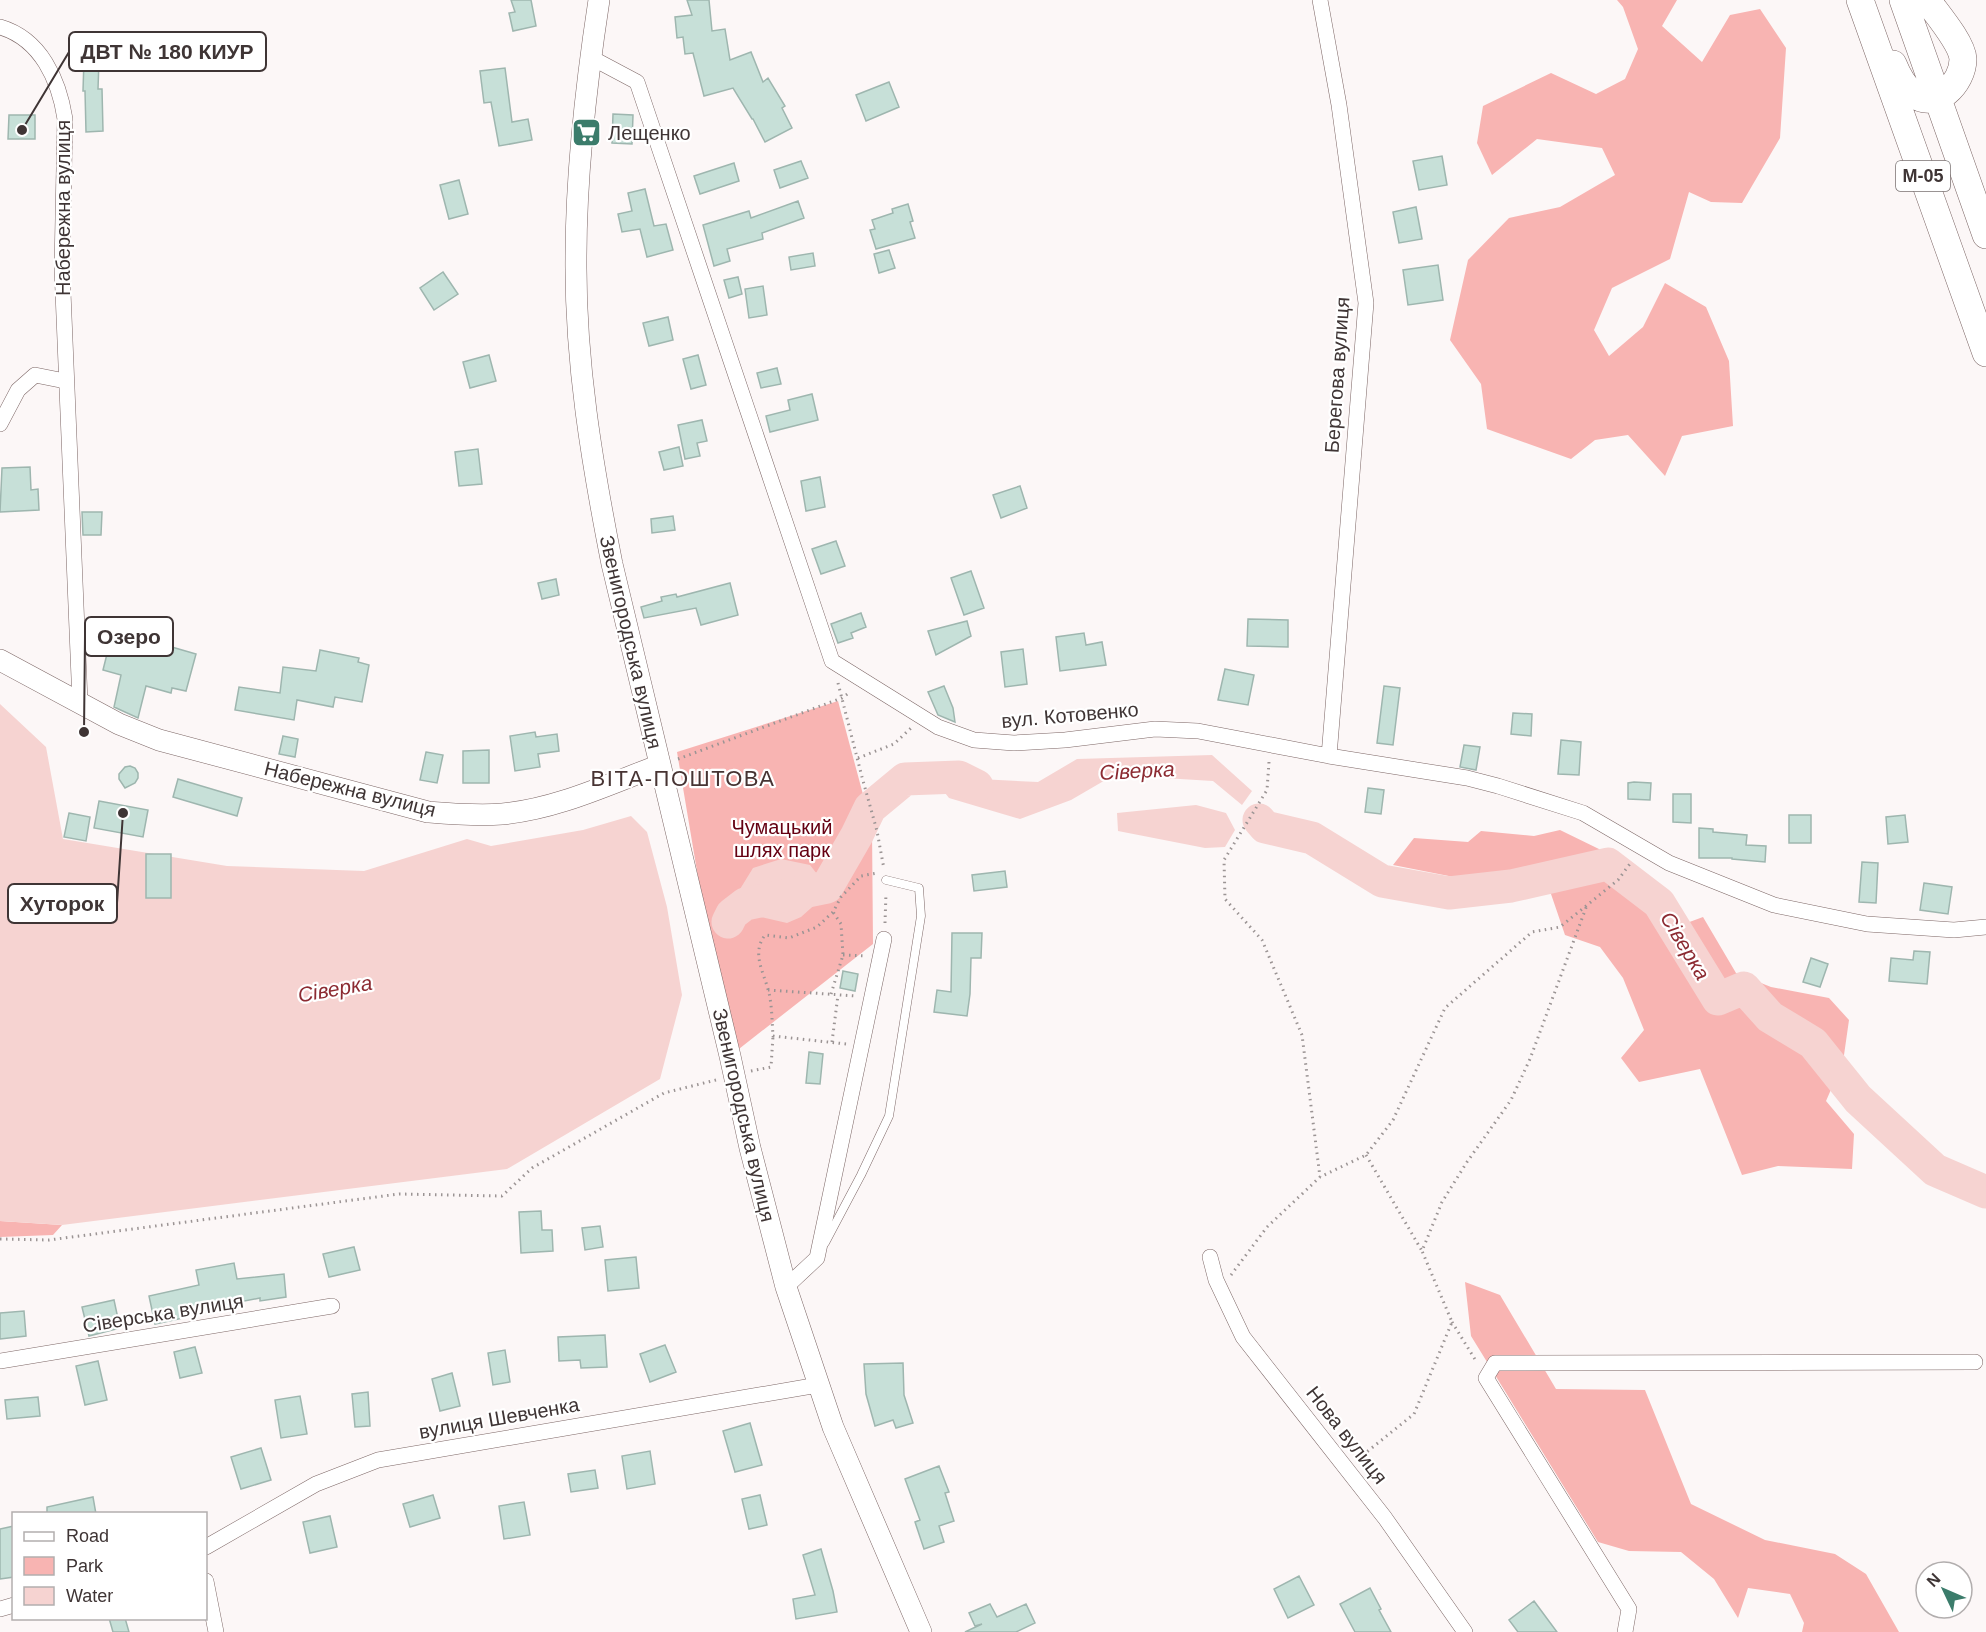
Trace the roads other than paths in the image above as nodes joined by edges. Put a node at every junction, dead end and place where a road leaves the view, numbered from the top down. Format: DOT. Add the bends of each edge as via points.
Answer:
graph roads {
  1 [pos="599,0"];
  2 [pos="1320,0"];
  3 [pos="1862,0"];
  4 [pos="1903,0"];
  5 [pos="1927,0"];
  6 [pos="0,27"];
  7 [pos="590,57"];
  8 [pos="1938,98"];
  9 [pos="1986,235"];
  10 [pos="1986,353"];
  11 [pos="65,381"];
  12 [pos="0,424"];
  13 [pos="0,660"];
  14 [pos="80,702"];
  15 [pos="1329,756"];
  16 [pos="660,765"];
  17 [pos="886,880"];
  18 [pos="1986,927"];
  19 [pos="884,939"];
  20 [pos="1210,1257"];
  21 [pos="817,1258"];
  22 [pos="786,1287"];
  23 [pos="332,1306"];
  24 [pos="0,1361"];
  25 [pos="1975,1362"];
  26 [pos="818,1385"];
  27 [pos="207,1546"];
  28 [pos="207,1586"];
  29 [pos="216,1632"];
  30 [pos="921,1632"];
  31 [pos="1466,1632"];
  32 [pos="1625,1632"];
  1 -- 7 [label="street, Звенигородська вулиця"];
  2 -- 15 [label="street, Берегова вулиця" via="1339,105 1366,303"];
  3 -- 8 [label="highway" via="1899,77 1913,94 1924,99"];
  3 -- 10 [label="highway, М-05"];
  4 -- 8 [label="highway, М-05"];
  5 -- 8 [label="highway" via="1963,57 1961,73"];
  6 -- 11 [label="street, Набережна вулиця" via="36,50 49,67 62,100"];
  7 -- 15 [label="street, вул. Котовенко" via="637,82 832,661 922,718 962,736 991,742 1065,740 1155,729 1214,732"];
  7 -- 16 [label="street, Звенигородська вулиця" via="580,156 576,258 582,386 612,564"];
  8 -- 9 [label="highway, М-05"];
  11 -- 12 [label="street" via="35,375 18,390"];
  11 -- 14 [label="street, Набережна вулиця"];
  13 -- 14 [label="street, Набережна вулиця"];
  14 -- 16 [label="street, Набережна вулиця" via="159,740 428,812 465,815 530,810"];
  15 -- 18 [label="street, вул. Котовенко" via="1482,781 1583,813 1669,862 1774,905 1867,924 1954,930"];
  16 -- 22 [label="street, Звенигородська вулиця"];
  17 -- 21 [label="lane" via="919,888 921,916 889,1116"];
  19 -- 21 [label="street"];
  20 -- 31 [label="street, Нова вулиця" via="1243,1337 1385,1518"];
  21 -- 22 [label="street"];
  22 -- 26 [label="street, Звенигородська вулиця"];
  23 -- 24 [label="street, Сіверська вулиця"];
  25 -- 32 [label="street" via="1495,1363 1486,1378 1629,1609"];
  26 -- 27 [label="street, вулиця Шевченка" via="378,1460 316,1484"];
  26 -- 30 [label="street, Звенигородська вулиця"];
  28 -- 29 [label="street"];
}
